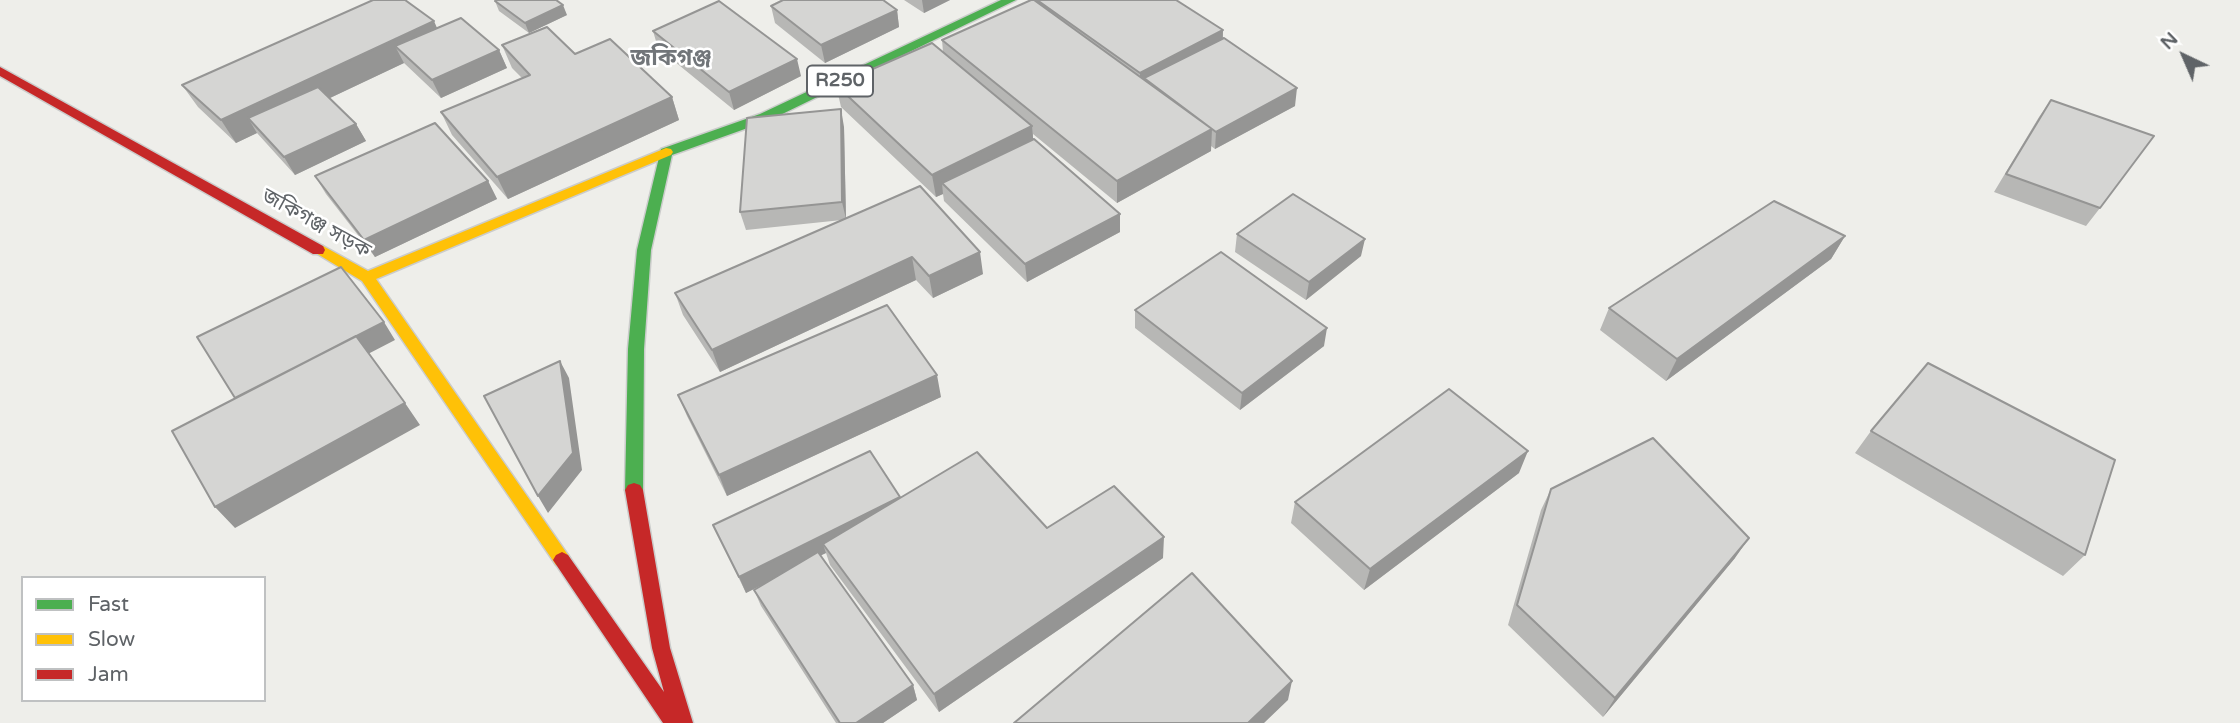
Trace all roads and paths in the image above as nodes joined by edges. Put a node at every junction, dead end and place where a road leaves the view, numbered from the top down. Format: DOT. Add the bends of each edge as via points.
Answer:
graph roads {
  1 [pos="1010,0"];
  2 [pos="0,71"];
  3 [pos="666,152"];
  4 [pos="367,277"];
  5 [pos="674,723"];
  6 [pos="683,723"];
  1 -- 3 [label="main road, R250" via="765,117"];
  2 -- 4 [label="main road, জকিগঞ্জ সড়ক"];
  3 -- 4 [label="main road, জকিগঞ্জ সড়ক"];
  3 -- 6 [label="main road" via="644,250 633,485 661,648"];
  4 -- 5 [label="main road"];
}
